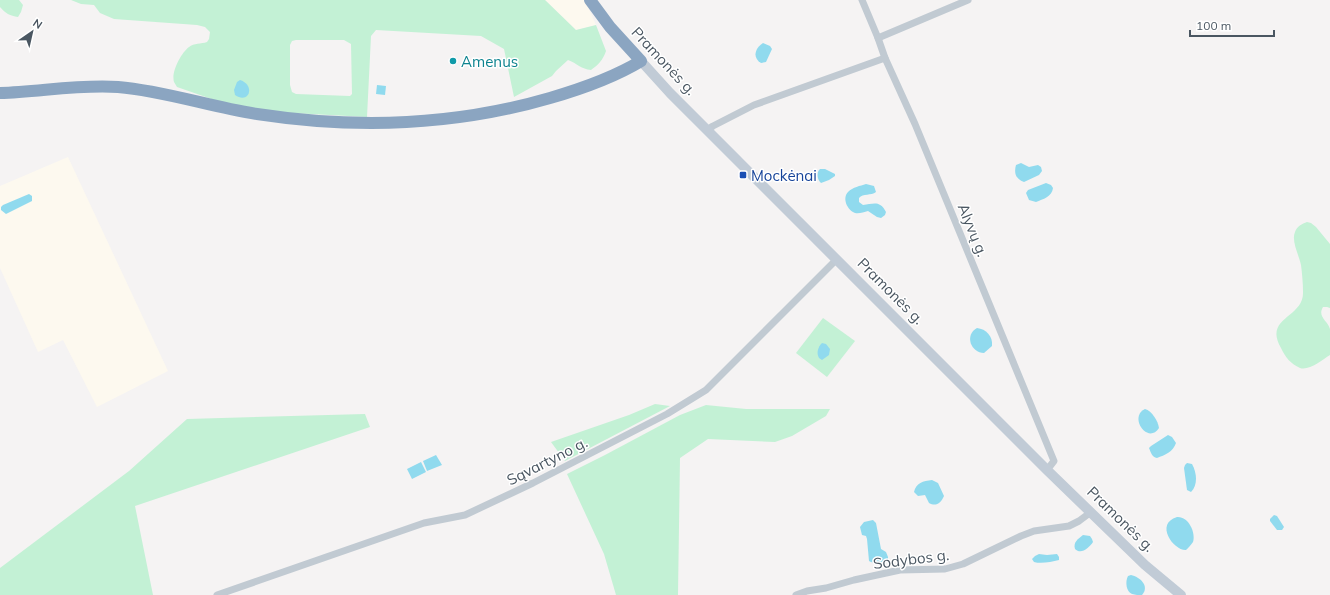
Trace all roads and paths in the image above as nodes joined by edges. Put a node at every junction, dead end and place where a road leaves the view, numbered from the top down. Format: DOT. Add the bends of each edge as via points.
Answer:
graph roads {
  1 [pos="590,0"];
  2 [pos="862,0"];
  3 [pos="968,0"];
  4 [pos="878,38"];
  5 [pos="885,58"];
  6 [pos="641,61"];
  7 [pos="0,93"];
  8 [pos="707,130"];
  9 [pos="836,260"];
  10 [pos="1047,470"];
  11 [pos="1090,512"];
  12 [pos="217,595"];
  13 [pos="796,595"];
  14 [pos="1181,595"];
  1 -- 6 [label="highway, Pramonės g."];
  2 -- 4 [label="street, Alyvų g."];
  3 -- 4 [label="street"];
  4 -- 5 [label="street, Alyvų g."];
  5 -- 8 [label="street" via="754,105"];
  5 -- 10 [label="street, Alyvų g." via="915,124 1054,461"];
  6 -- 7 [label="highway" via="605,79 530,104 457,118 401,122 350,123 286,118 230,109 151,90 117,87"];
  6 -- 8 [label="main road, Pramonės g."];
  8 -- 9 [label="main road, Pramonės g."];
  9 -- 10 [label="main road, Pramonės g."];
  9 -- 12 [label="street, Sąvartyno g." via="706,390 667,414 465,515 424,523"];
  10 -- 11 [label="main road, Pramonės g."];
  11 -- 13 [label="street, Sodybos g." via="1069,526 1034,531 954,567 900,570"];
  11 -- 14 [label="main road, Pramonės g."];
}
